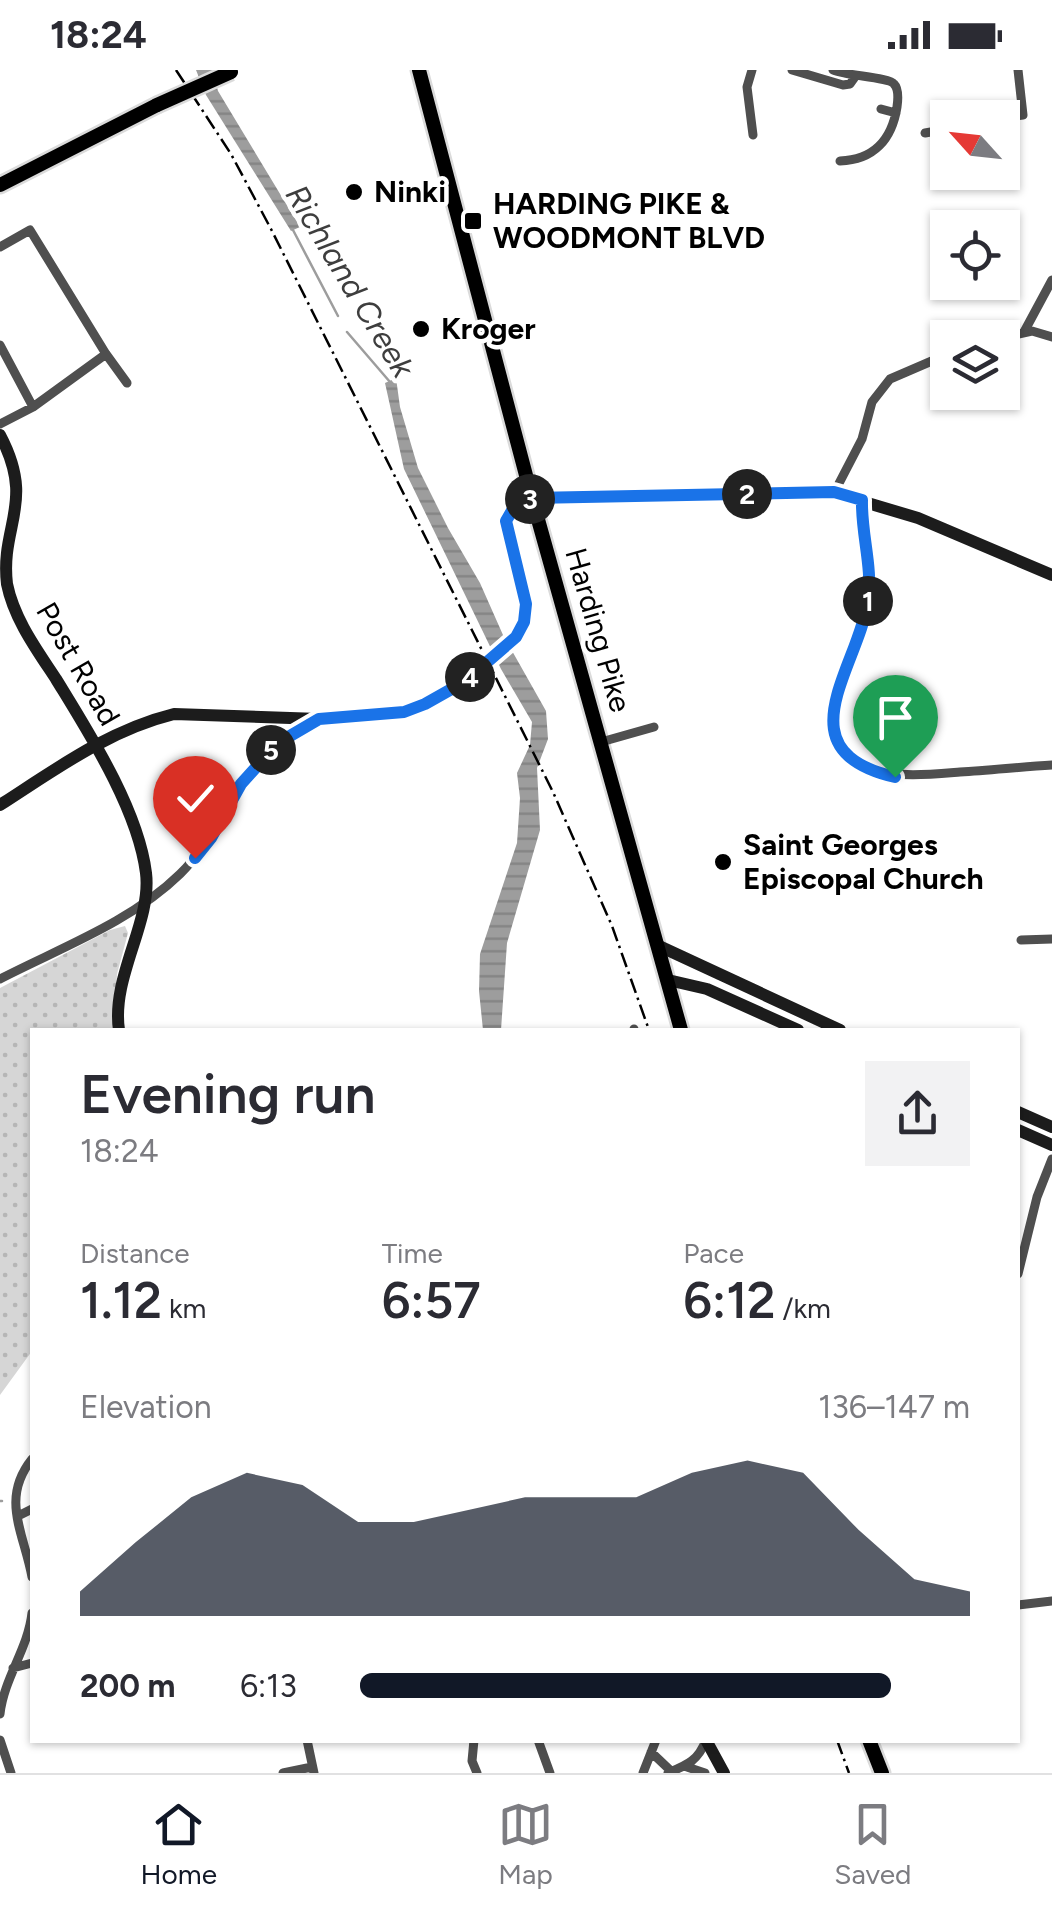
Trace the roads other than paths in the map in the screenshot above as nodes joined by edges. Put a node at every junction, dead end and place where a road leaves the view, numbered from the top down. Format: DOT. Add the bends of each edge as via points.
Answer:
graph roads {
  1 [pos="237,70"];
  2 [pos="752,70"];
  3 [pos="792,70"];
  4 [pos="833,70"];
  5 [pos="1018,70"];
  6 [pos="418,72"];
  7 [pos="855,77"];
  8 [pos="881,109"];
  9 [pos="896,113"];
  10 [pos="1020,115"];
  11 [pos="930,132"];
  12 [pos="925,133"];
  13 [pos="753,135"];
  14 [pos="840,161"];
  15 [pos="0,185"];
  16 [pos="0,247"];
  17 [pos="1052,280"];
  18 [pos="1024,332"];
  19 [pos="1020,333"];
  20 [pos="1052,337"];
  21 [pos="0,345"];
  22 [pos="106,354"];
  23 [pos="930,362"];
  24 [pos="127,383"];
  25 [pos="32,407"];
  26 [pos="0,424"];
  27 [pos="0,435"];
  28 [pos="834,492"];
  29 [pos="532,498"];
  30 [pos="862,500"];
  31 [pos="1052,576"];
  32 [pos="319,719"];
  33 [pos="654,727"];
  34 [pos="601,742"];
  35 [pos="96,743"];
  36 [pos="1052,765"];
  37 [pos="0,805"];
  38 [pos="144,905"];
  39 [pos="1021,940"];
  40 [pos="1052,940"];
  41 [pos="659,946"];
  42 [pos="0,979"];
  43 [pos="668,980"];
  44 [pos="756,992"];
  45 [pos="748,1007"];
  46 [pos="811,1024"];
  47 [pos="119,1028"];
  48 [pos="681,1028"];
  49 [pos="794,1028"];
  50 [pos="1020,1113"];
  51 [pos="1052,1127"];
  52 [pos="1020,1131"];
  53 [pos="1052,1145"];
  54 [pos="1052,1159"];
  55 [pos="1020,1266"];
  56 [pos="30,1462"];
  57 [pos="30,1511"];
  58 [pos="18,1516"];
  59 [pos="30,1565"];
  60 [pos="1052,1600"];
  61 [pos="1020,1605"];
  62 [pos="30,1639"];
  63 [pos="30,1664"];
  64 [pos="13,1668"];
  65 [pos="0,1714"];
  66 [pos="0,1740"];
  67 [pos="308,1743"];
  68 [pos="474,1743"];
  69 [pos="539,1743"];
  70 [pos="655,1743"];
  71 [pos="705,1743"];
  72 [pos="708,1743"];
  73 [pos="870,1743"];
  74 [pos="651,1752"];
  75 [pos="687,1767"];
  76 [pos="313,1770"];
  77 [pos="878,1770"];
  78 [pos="669,1772"];
  79 [pos="11,1773"];
  80 [pos="282,1773"];
  81 [pos="477,1773"];
  82 [pos="550,1773"];
  83 [pos="643,1773"];
  84 [pos="705,1773"];
  85 [pos="724,1773"];
  1 -- 15 [label="main road, bridge"];
  2 -- 13 [label="street" via="747,86"];
  3 -- 7 [label="street" via="843,85"];
  4 -- 7 [label="street"];
  5 -- 10 [label="street"];
  6 -- 29 [label="main road, Harding Pike"];
  7 -- 9 [label="street" via="894,83"];
  8 -- 9 [label="street"];
  9 -- 14 [label="street" via="878,149"];
  11 -- 12 [label="street"];
  16 -- 22 [label="street" via="30,230"];
  17 -- 18 [label="street"];
  18 -- 19 [label="street"];
  18 -- 20 [label="street"];
  21 -- 25 [label="street"];
  22 -- 24 [label="street"];
  22 -- 25 [label="street"];
  23 -- 28 [label="street" via="890,380 872,402 862,439"];
  25 -- 26 [label="street"];
  27 -- 35 [label="street, Post Road" via="17,488 7,584 24,630"];
  28 -- 29 [label="street"];
  28 -- 30 [label="street"];
  29 -- 32 [label="street, bridge" via="517,502 506,521 526,614 512,640 464,682 404,712"];
  29 -- 34 [label="main road, Harding Pike"];
  30 -- 31 [label="street"];
  30 -- 36 [label="street" via="870,582 832,712 841,746 856,763 895,777"];
  32 -- 35 [label="street" via="174,714"];
  32 -- 38 [label="street" via="260,761 203,848"];
  33 -- 34 [label="street"];
  34 -- 41 [label="main road, Harding Pike"];
  35 -- 37 [label="street"];
  35 -- 38 [label="street, Post Road" via="143,854"];
  38 -- 42 [label="street"];
  38 -- 47 [label="street, Post Road" via="122,986"];
  39 -- 40 [label="street"];
  41 -- 43 [label="main road, Harding Pike"];
  41 -- 44 [label="street"];
  43 -- 45 [label="street"];
  43 -- 48 [label="main road, Harding Pike"];
  44 -- 45 [label="street"];
  44 -- 46 [label="street"];
  45 -- 49 [label="street"];
  50 -- 51 [label="street"];
  52 -- 53 [label="street"];
  54 -- 55 [label="street"];
  56 -- 58 [label="street" via="15,1488"];
  57 -- 58 [label="street"];
  58 -- 59 [label="street"];
  60 -- 61 [label="street"];
  62 -- 64 [label="street"];
  63 -- 64 [label="street"];
  64 -- 65 [label="street"];
  66 -- 79 [label="street"];
  67 -- 76 [label="street"];
  68 -- 81 [label="street"];
  69 -- 82 [label="street"];
  70 -- 74 [label="street"];
  71 -- 75 [label="street"];
  72 -- 85 [label="street"];
  73 -- 77 [label="main road"];
  74 -- 78 [label="street"];
  74 -- 83 [label="street"];
  75 -- 78 [label="street"];
  75 -- 84 [label="street"];
  76 -- 80 [label="street"];
}
